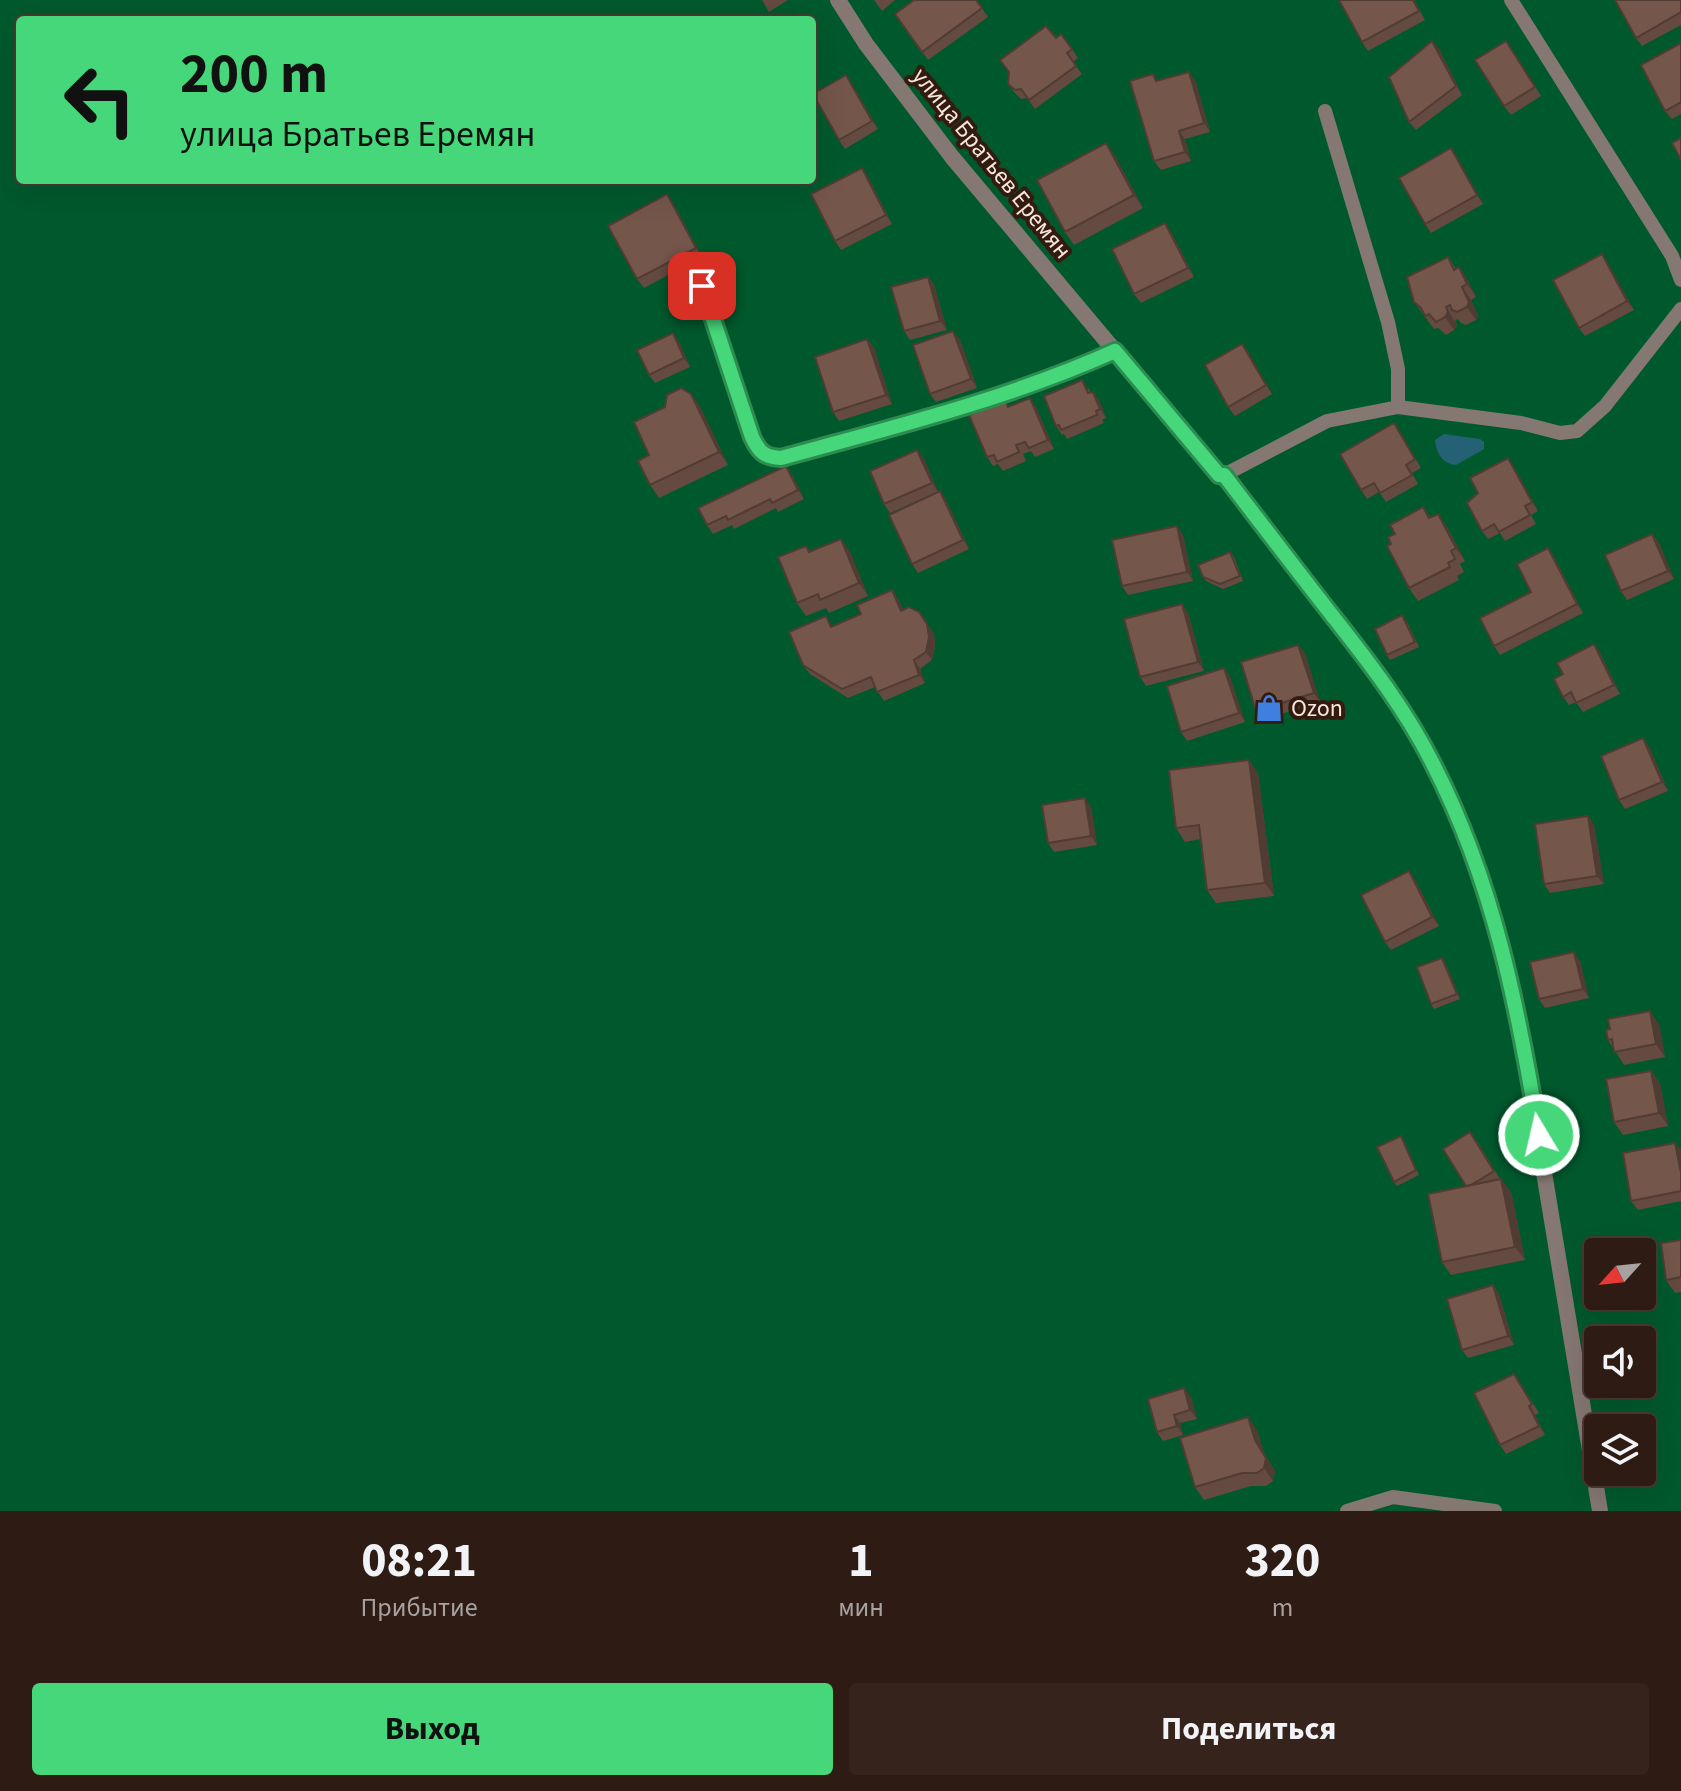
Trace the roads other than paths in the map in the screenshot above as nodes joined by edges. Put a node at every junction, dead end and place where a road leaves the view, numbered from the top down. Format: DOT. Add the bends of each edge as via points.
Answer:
graph roads {
  1 [pos="838,0"];
  2 [pos="1511,0"];
  3 [pos="1325,111"];
  4 [pos="1681,280"];
  5 [pos="702,286"];
  6 [pos="1681,309"];
  7 [pos="1115,351"];
  8 [pos="1398,407"];
  9 [pos="1224,475"];
  10 [pos="1347,1511"];
  11 [pos="1495,1511"];
  12 [pos="1600,1511"];
  1 -- 7 [label="street, улица Братьев Еремян" via="952,157"];
  2 -- 4 [label="lane" via="1672,256"];
  3 -- 8 [label="lane" via="1388,322 1398,369"];
  5 -- 7 [label="lane" via="752,437 758,452 768,457 781,458 967,407"];
  6 -- 8 [label="lane" via="1605,406 1577,431 1560,433"];
  7 -- 9 [label="street, улица Братьев Еремян"];
  8 -- 9 [label="lane" via="1327,421"];
  9 -- 12 [label="street, улица Братьев Еремян" via="1386,684 1462,825 1515,997"];
  10 -- 11 [label="lane" via="1393,1497"];
}
